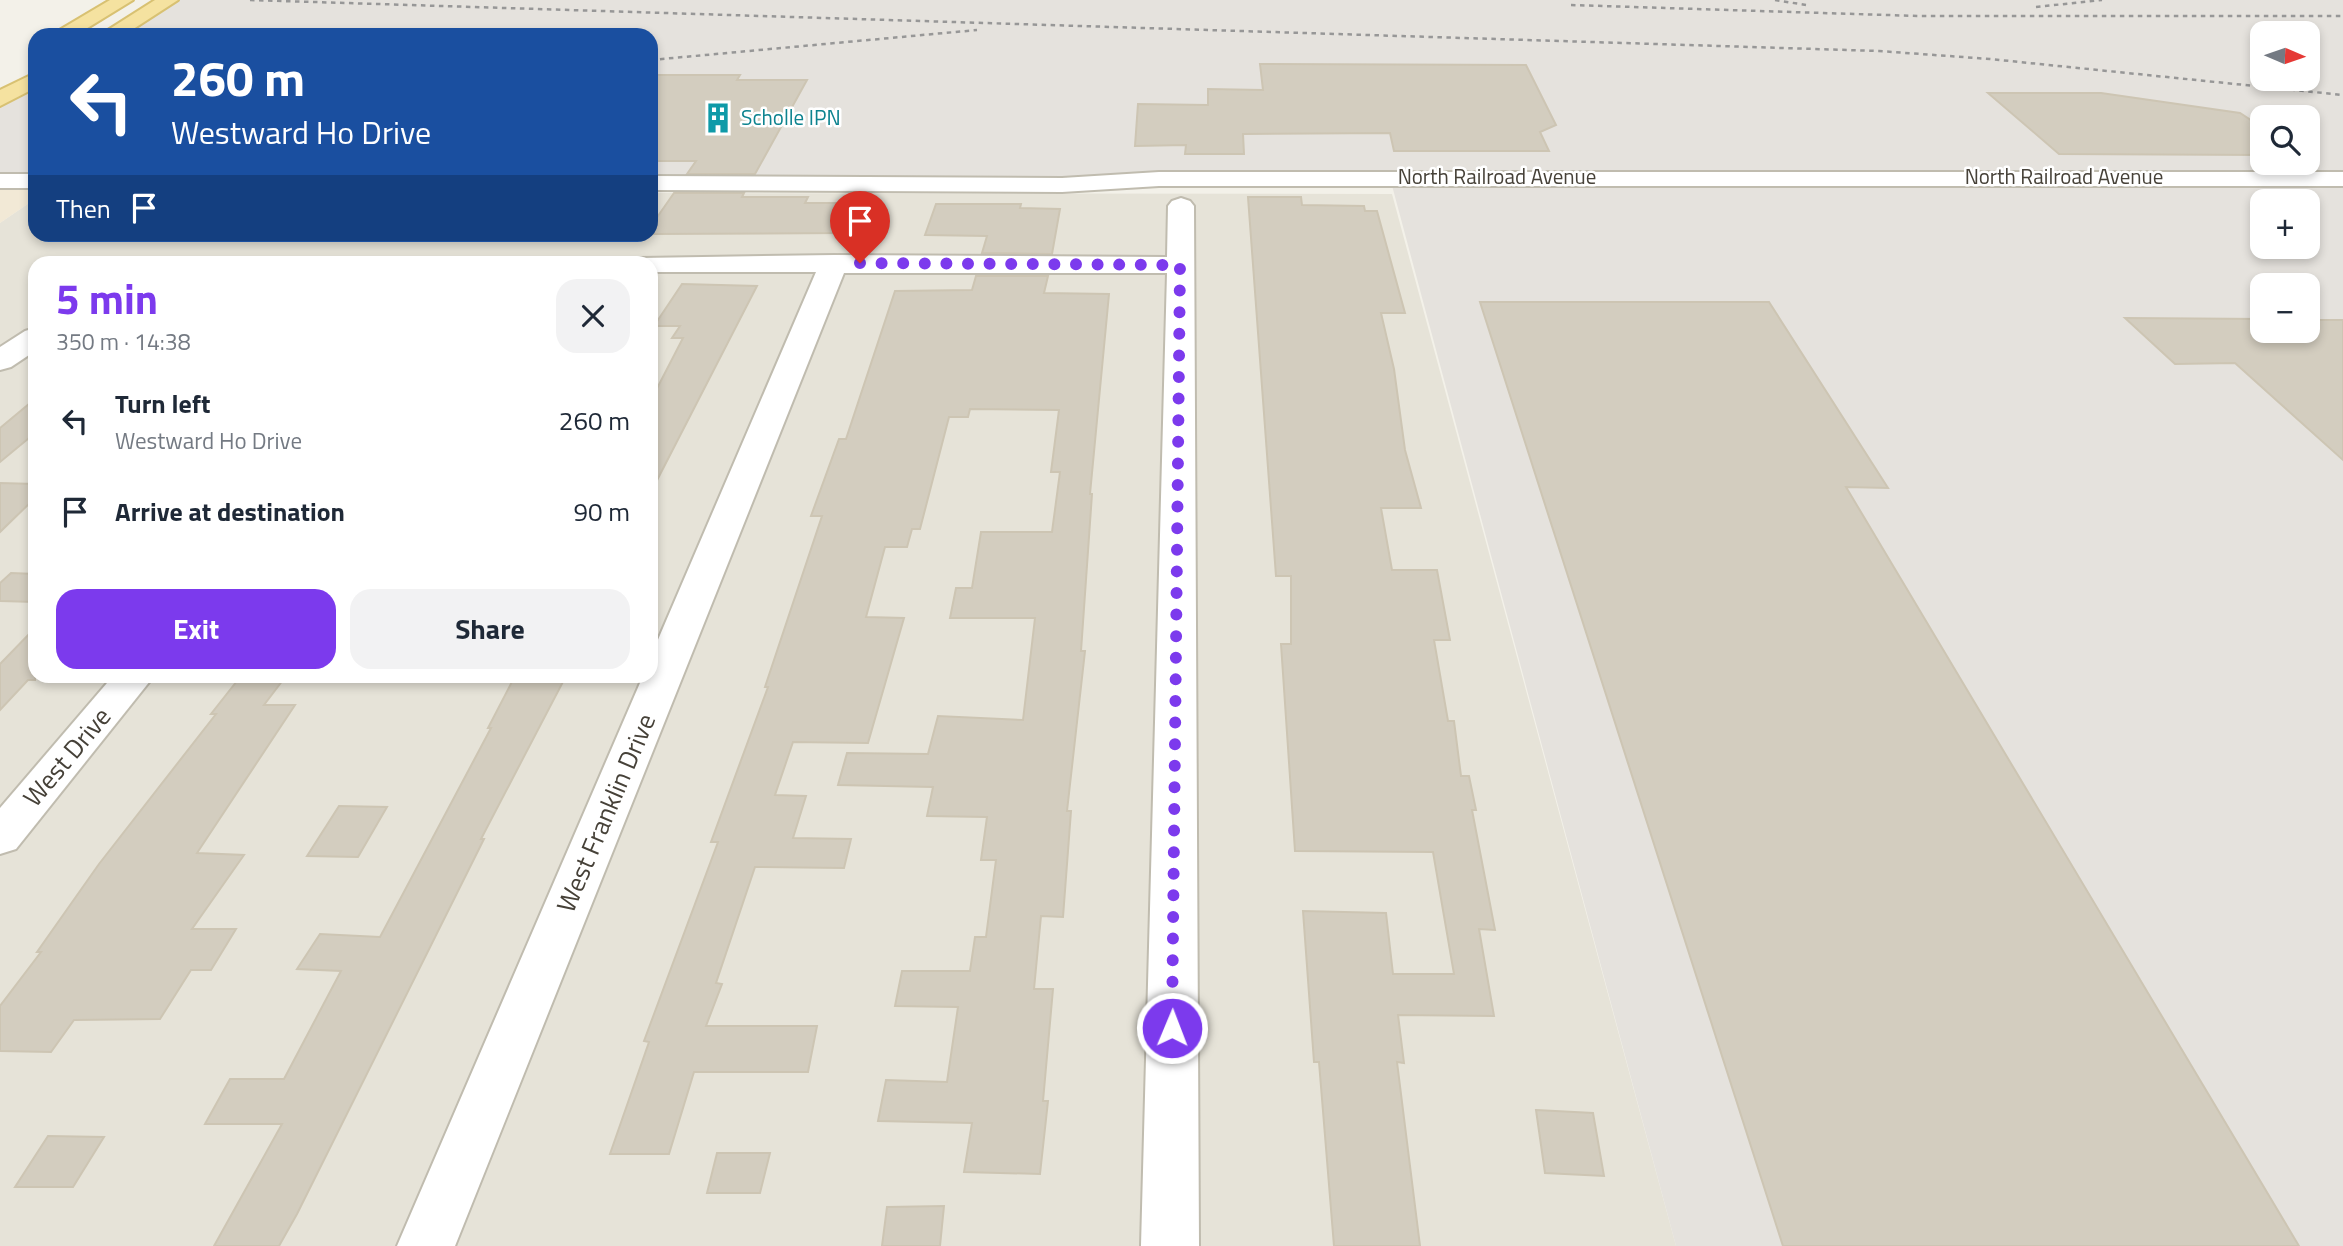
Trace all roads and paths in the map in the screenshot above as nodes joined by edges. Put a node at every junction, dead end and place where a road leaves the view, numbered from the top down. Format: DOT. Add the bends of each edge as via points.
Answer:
graph roads {
  1 [pos="124,0"];
  2 [pos="169,0"];
  3 [pos="74,28"];
  4 [pos="122,28"];
  5 [pos="28,83"];
  6 [pos="0,99"];
  7 [pos="2343,179"];
  8 [pos="0,181"];
  9 [pos="28,181"];
  10 [pos="658,183"];
  11 [pos="1181,206"];
  12 [pos="834,263"];
  13 [pos="658,264"];
  14 [pos="1180,265"];
  15 [pos="28,342"];
  16 [pos="0,361"];
  17 [pos="128,683"];
  18 [pos="0,838"];
  19 [pos="426,1246"];
  20 [pos="1170,1246"];
  1 -- 3 [label="main road"];
  2 -- 4 [label="main road"];
  5 -- 6 [label="main road"];
  7 -- 10 [label="street, North Railroad Avenue" via="1159,178 1062,185"];
  8 -- 9 [label="street"];
  11 -- 14 [label="street"];
  12 -- 13 [label="street"];
  12 -- 14 [label="street"];
  12 -- 19 [label="street, West Franklin Drive"];
  14 -- 20 [label="street"];
  15 -- 16 [label="street"];
  17 -- 18 [label="street, West Drive"];
}
